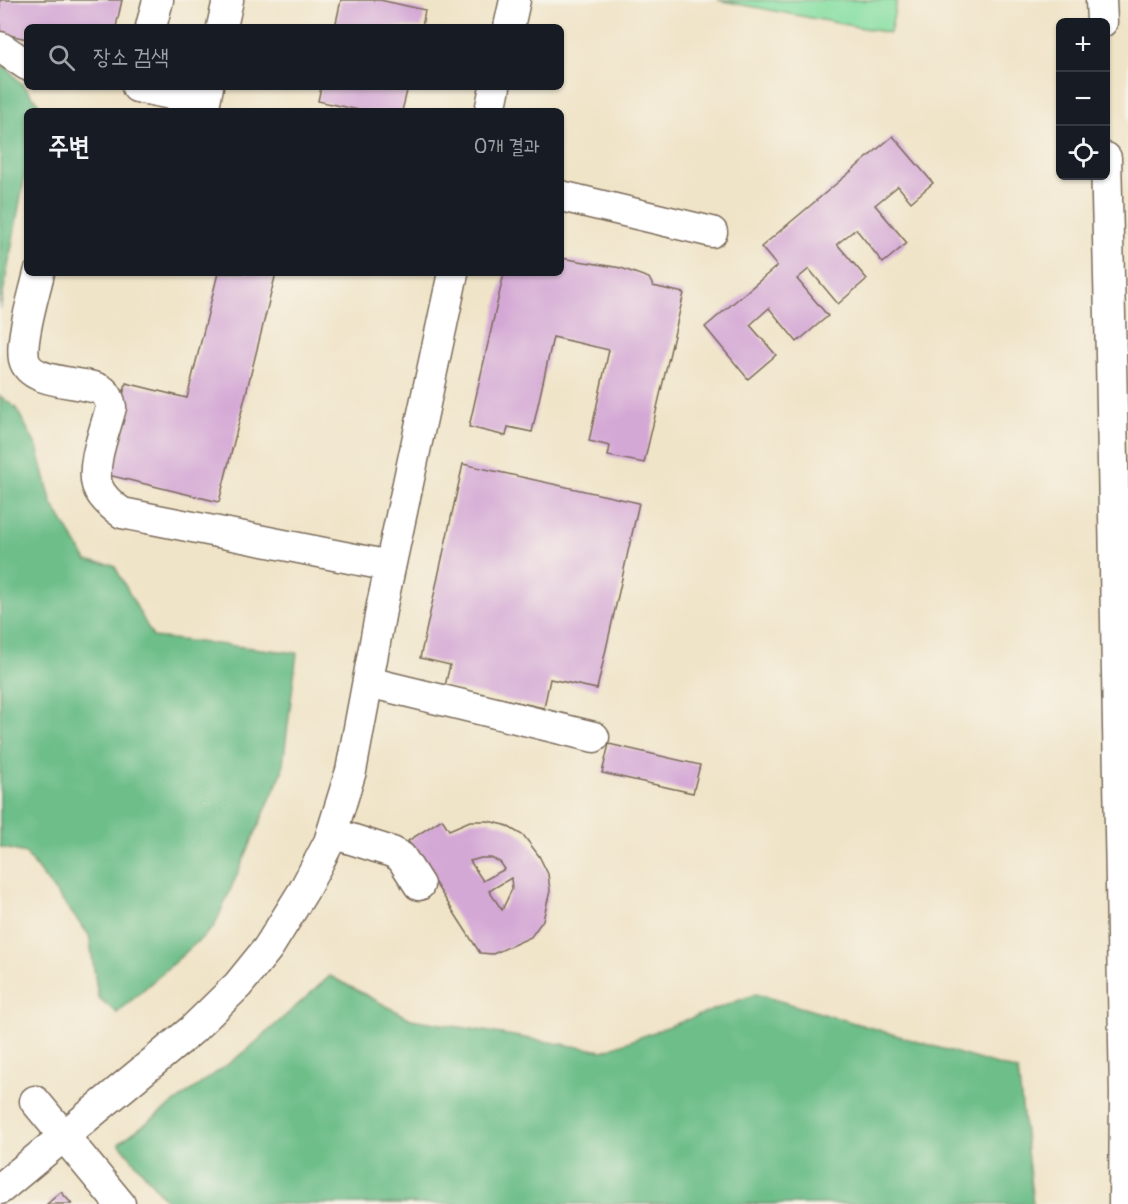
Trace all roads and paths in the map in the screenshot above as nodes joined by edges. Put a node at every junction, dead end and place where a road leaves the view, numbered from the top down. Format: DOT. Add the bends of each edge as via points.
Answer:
graph roads {
  1 [pos="158,0"];
  2 [pos="228,0"];
  3 [pos="515,0"];
  4 [pos="1101,0"];
  5 [pos="1102,18"];
  6 [pos="152,24"];
  7 [pos="223,24"];
  8 [pos="510,24"];
  9 [pos="0,47"];
  10 [pos="24,63"];
  11 [pos="152,90"];
  12 [pos="207,90"];
  13 [pos="494,90"];
  14 [pos="491,108"];
  15 [pos="1107,180"];
  16 [pos="564,197"];
  17 [pos="712,232"];
  18 [pos="38,276"];
  19 [pos="452,276"];
  20 [pos="390,566"];
  21 [pos="368,682"];
  22 [pos="594,737"];
  23 [pos="332,833"];
  24 [pos="419,885"];
  25 [pos="35,1101"];
  26 [pos="63,1137"];
  27 [pos="0,1190"];
  28 [pos="120,1204"];
  29 [pos="1124,1204"];
  1 -- 6 [label="street"];
  2 -- 7 [label="street"];
  3 -- 8 [label="street"];
  4 -- 5 [label="street"];
  9 -- 10 [label="street"];
  11 -- 12 [label="street" via="205,101"];
  13 -- 14 [label="street"];
  15 -- 29 [label="street" via="1125,1082"];
  16 -- 17 [label="street"];
  18 -- 20 [label="street" via="23,345 24,362 34,373 102,391 110,399 96,467 98,485 108,503 122,513"];
  19 -- 20 [label="street"];
  20 -- 21 [label="street"];
  21 -- 22 [label="street"];
  21 -- 23 [label="street" via="351,771"];
  23 -- 24 [label="street" via="401,857"];
  23 -- 26 [label="street" via="304,890 268,948 238,985 192,1030"];
  25 -- 26 [label="street"];
  26 -- 27 [label="street"];
  26 -- 28 [label="street"];
}
